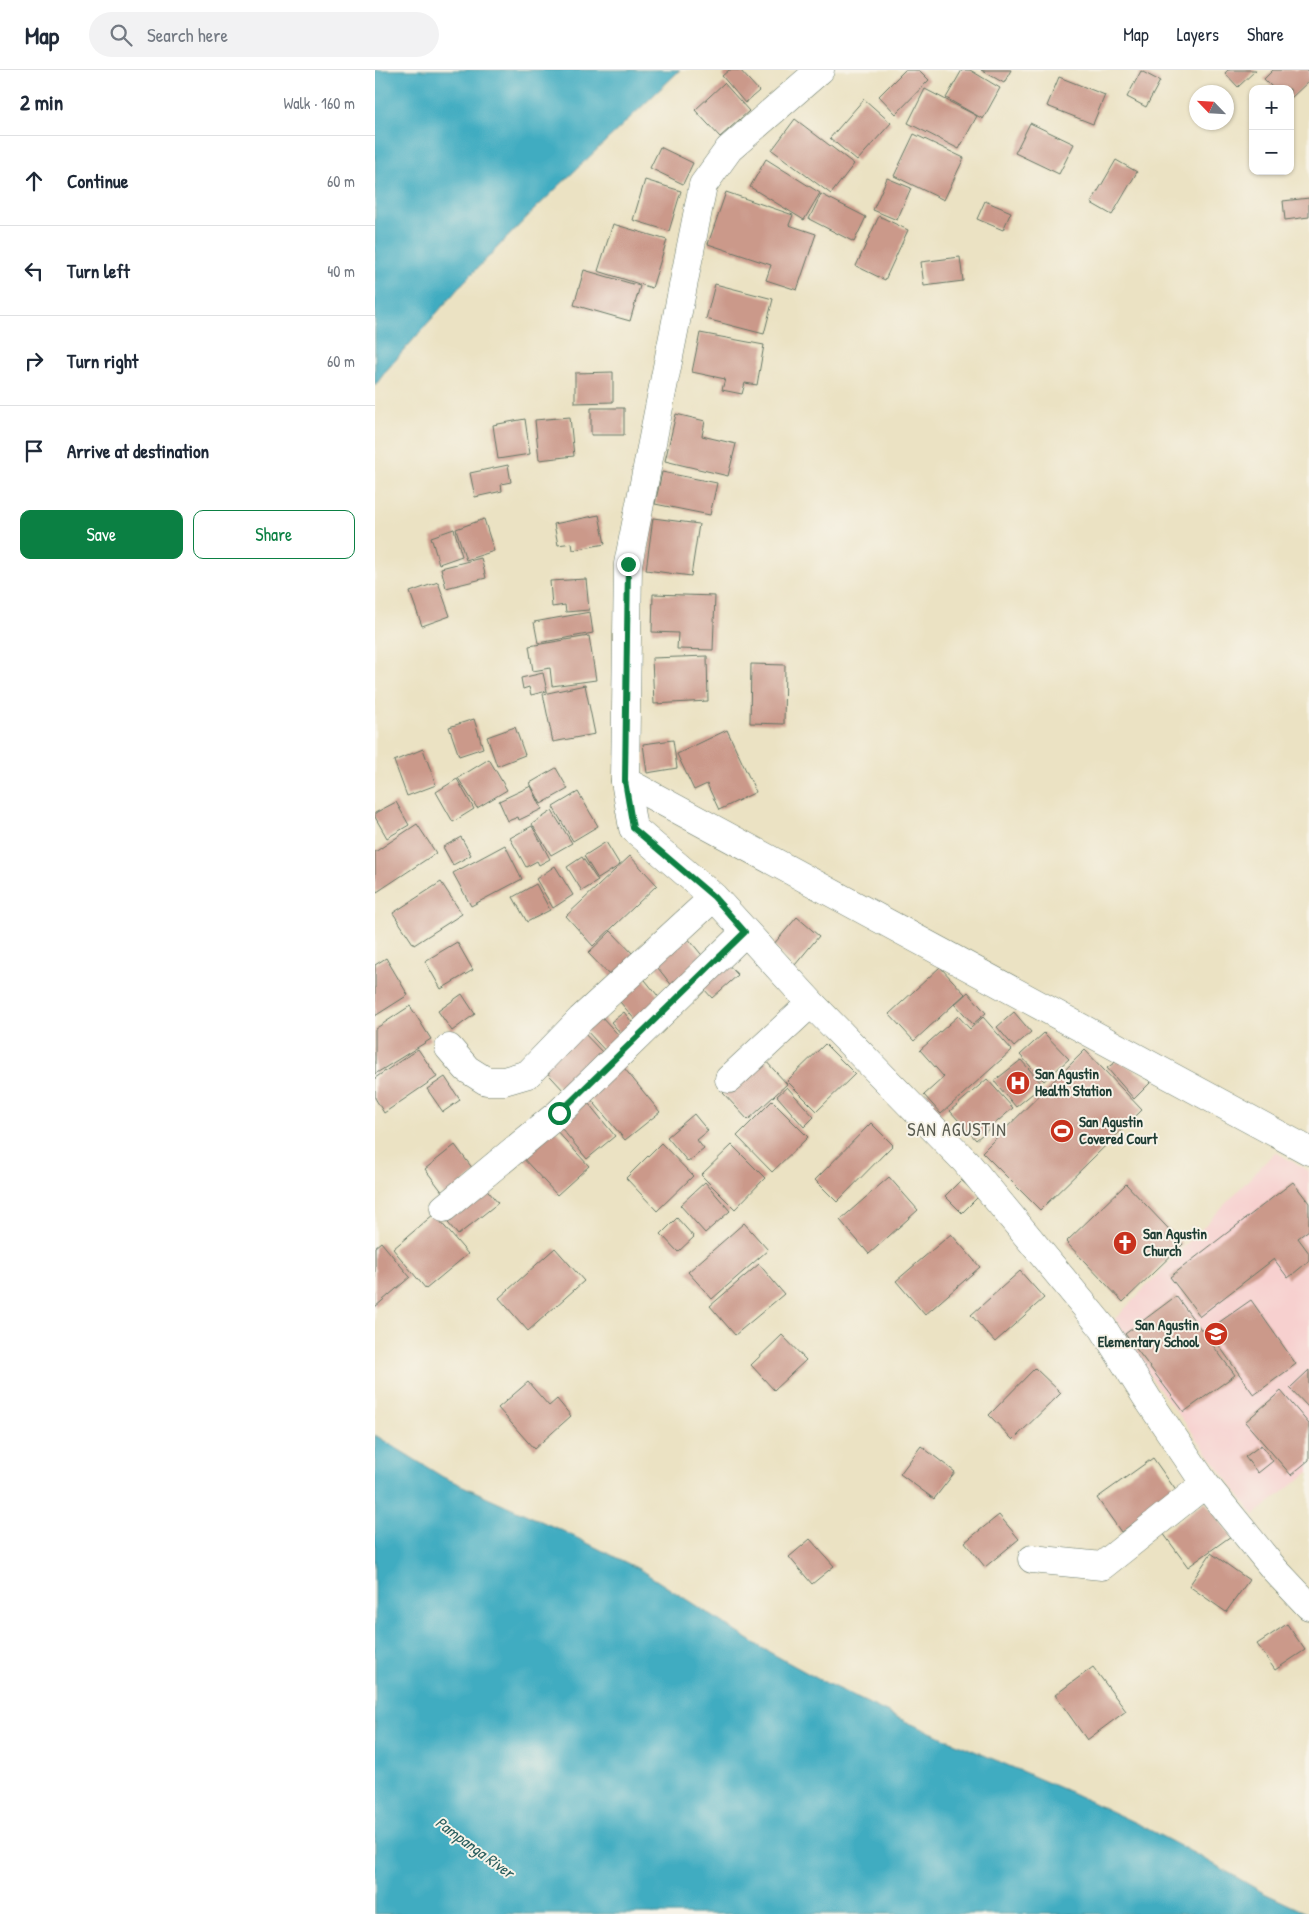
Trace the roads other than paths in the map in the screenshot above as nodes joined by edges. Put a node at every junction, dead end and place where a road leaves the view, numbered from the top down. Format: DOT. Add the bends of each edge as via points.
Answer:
graph roads {
  1 [pos="820,70"];
  2 [pos="625,781"];
  3 [pos="714,897"];
  4 [pos="745,932"];
  5 [pos="811,1003"];
  6 [pos="449,1048"];
  7 [pos="729,1079"];
  8 [pos="1309,1151"];
  9 [pos="444,1208"];
  10 [pos="1205,1484"];
  11 [pos="1032,1559"];
  12 [pos="1309,1606"];
  1 -- 2 [label="street" via="729,150 703,185 628,564"];
  2 -- 3 [label="street" via="633,828"];
  2 -- 8 [label="street"];
  3 -- 4 [label="street"];
  3 -- 6 [label="street" via="581,1019 528,1074 504,1081 486,1081 467,1069"];
  4 -- 5 [label="street"];
  4 -- 9 [label="street" via="559,1113"];
  5 -- 7 [label="street"];
  5 -- 10 [label="street" via="966,1162 1097,1320"];
  10 -- 11 [label="street" via="1101,1566"];
  10 -- 12 [label="street" via="1275,1570"];
}
